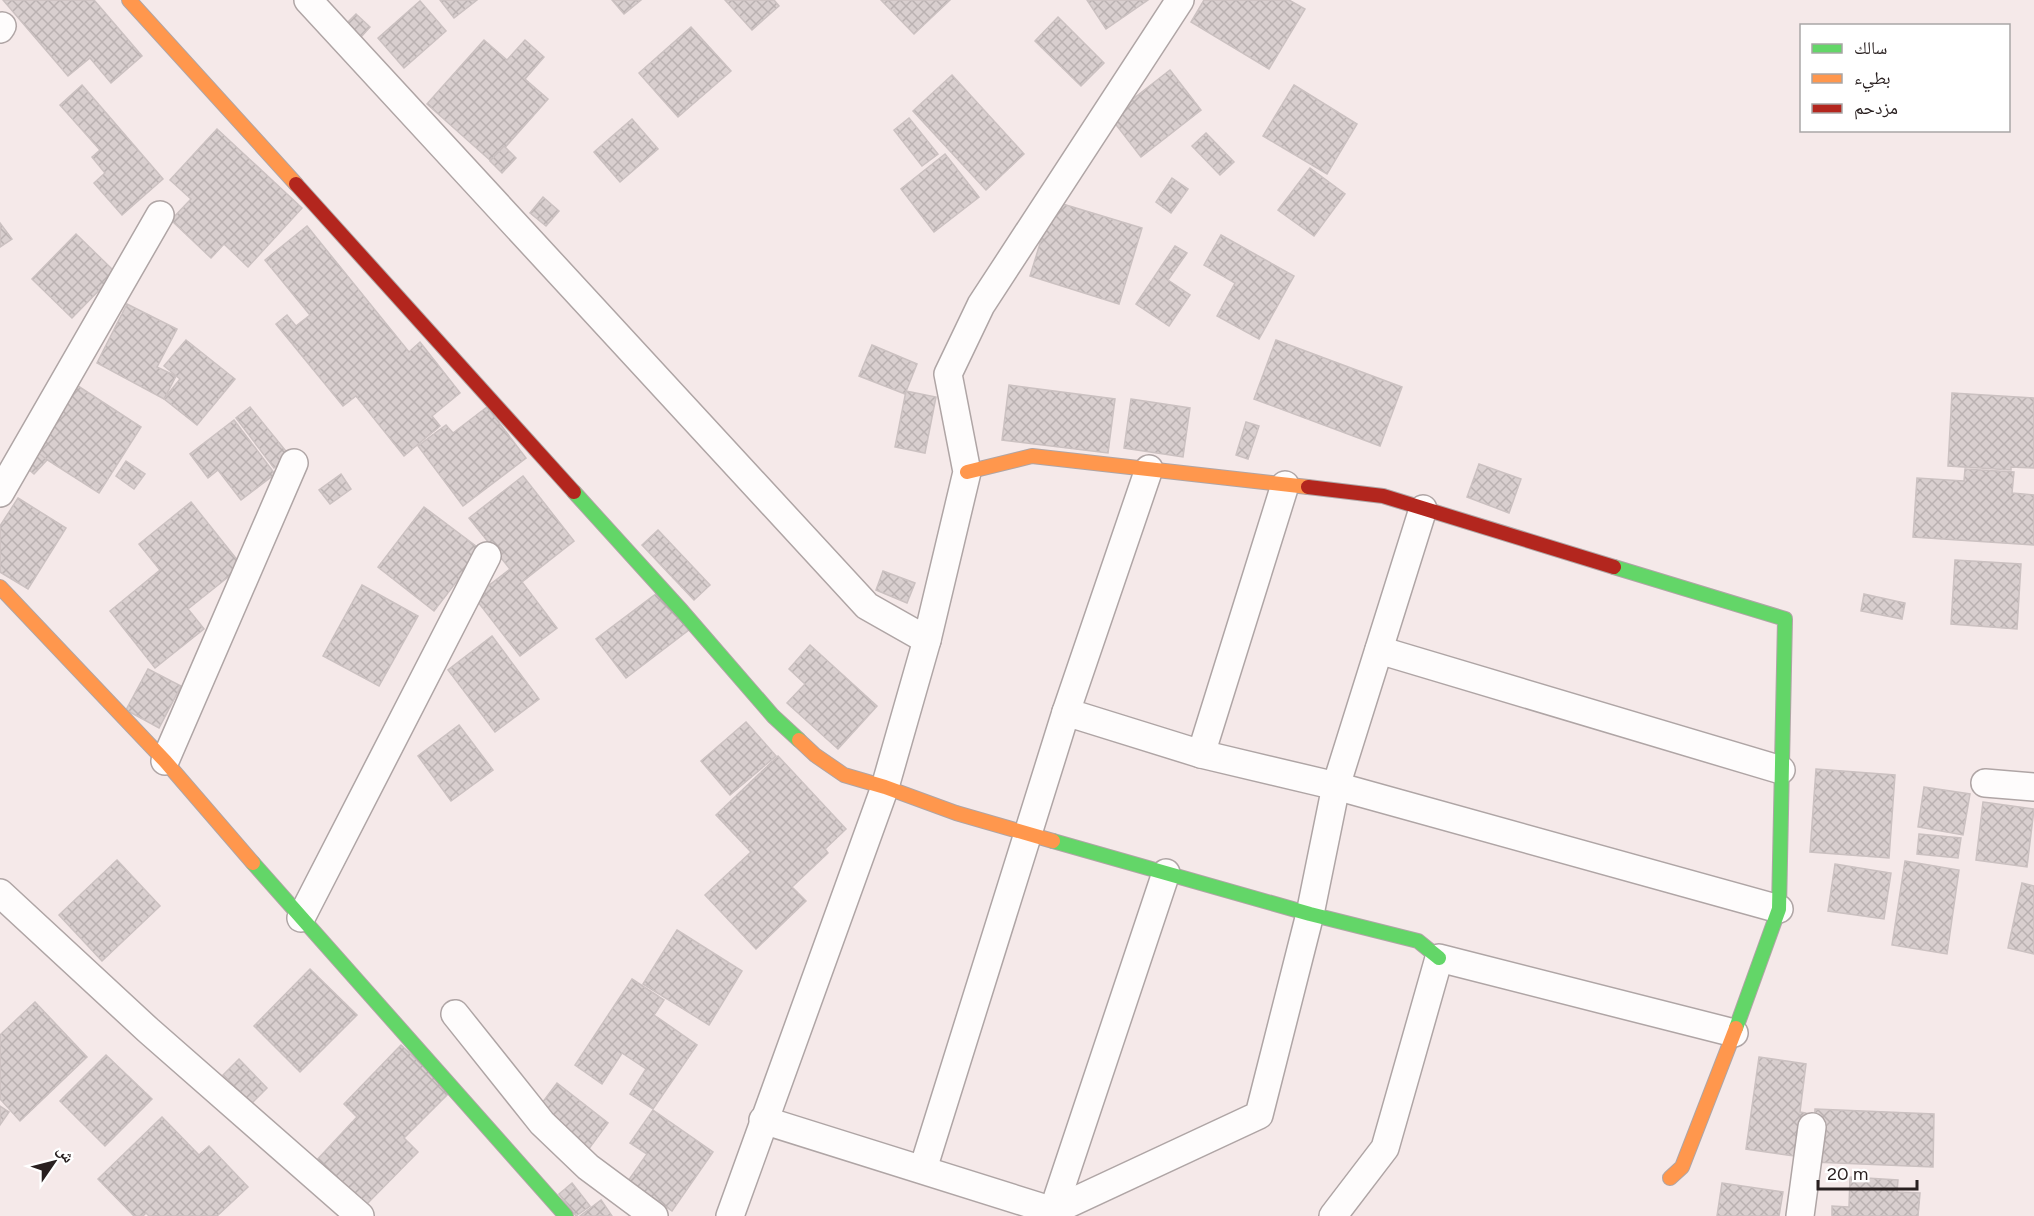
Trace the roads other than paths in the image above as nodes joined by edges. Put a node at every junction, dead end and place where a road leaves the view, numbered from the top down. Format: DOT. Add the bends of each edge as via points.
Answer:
graph roads {
  1 [pos="129,0"];
  2 [pos="308,0"];
  3 [pos="1180,0"];
  4 [pos="160,215"];
  5 [pos="294,463"];
  6 [pos="1149,469"];
  7 [pos="967,472"];
  8 [pos="1285,485"];
  9 [pos="0,493"];
  10 [pos="1423,508"];
  11 [pos="487,556"];
  12 [pos="0,587"];
  13 [pos="927,640"];
  14 [pos="1379,650"];
  15 [pos="1066,712"];
  16 [pos="1201,754"];
  17 [pos="165,761"];
  18 [pos="1781,770"];
  19 [pos="1985,783"];
  20 [pos="1336,786"];
  21 [pos="885,787"];
  22 [pos="2034,787"];
  23 [pos="1028,833"];
  24 [pos="1166,873"];
  25 [pos="0,893"];
  26 [pos="1779,909"];
  27 [pos="1310,914"];
  28 [pos="301,918"];
  29 [pos="1439,958"];
  30 [pos="455,1014"];
  31 [pos="1734,1033"];
  32 [pos="763,1120"];
  33 [pos="1812,1127"];
  34 [pos="923,1169"];
  35 [pos="1670,1178"];
  36 [pos="1053,1211"];
  37 [pos="360,1216"];
  38 [pos="566,1216"];
  39 [pos="654,1216"];
  40 [pos="730,1216"];
  41 [pos="1333,1216"];
  42 [pos="1800,1216"];
  1 -- 21 [label="street" via="773,716 815,755 844,775"];
  2 -- 13 [label="street" via="867,606"];
  3 -- 7 [label="street" via="981,305 948,374"];
  4 -- 9 [label="street"];
  5 -- 17 [label="street"];
  6 -- 7 [label="street" via="1032,456"];
  6 -- 8 [label="street"];
  6 -- 15 [label="street"];
  7 -- 13 [label="street"];
  8 -- 10 [label="street" via="1383,496"];
  8 -- 16 [label="street"];
  10 -- 14 [label="street"];
  10 -- 18 [label="street" via="1785,619"];
  11 -- 28 [label="street"];
  12 -- 17 [label="street"];
  13 -- 21 [label="street"];
  14 -- 18 [label="street"];
  14 -- 20 [label="street"];
  15 -- 16 [label="street"];
  15 -- 23 [label="street"];
  16 -- 20 [label="street"];
  17 -- 28 [label="street"];
  18 -- 26 [label="street"];
  19 -- 22 [label="street"];
  20 -- 26 [label="street"];
  20 -- 27 [label="street"];
  21 -- 23 [label="street" via="956,813"];
  21 -- 32 [label="street"];
  23 -- 24 [label="street"];
  23 -- 34 [label="street"];
  24 -- 27 [label="street"];
  24 -- 36 [label="street"];
  25 -- 37 [label="street" via="148,1030"];
  26 -- 31 [label="street"];
  27 -- 29 [label="street" via="1418,941"];
  27 -- 36 [label="street" via="1259,1115"];
  28 -- 38 [label="street"];
  29 -- 31 [label="street"];
  29 -- 41 [label="street" via="1385,1148"];
  30 -- 39 [label="street" via="542,1123 588,1167"];
  31 -- 35 [label="street" via="1682,1167"];
  32 -- 34 [label="street"];
  32 -- 40 [label="street"];
  33 -- 42 [label="street"];
  34 -- 36 [label="street"];
}
